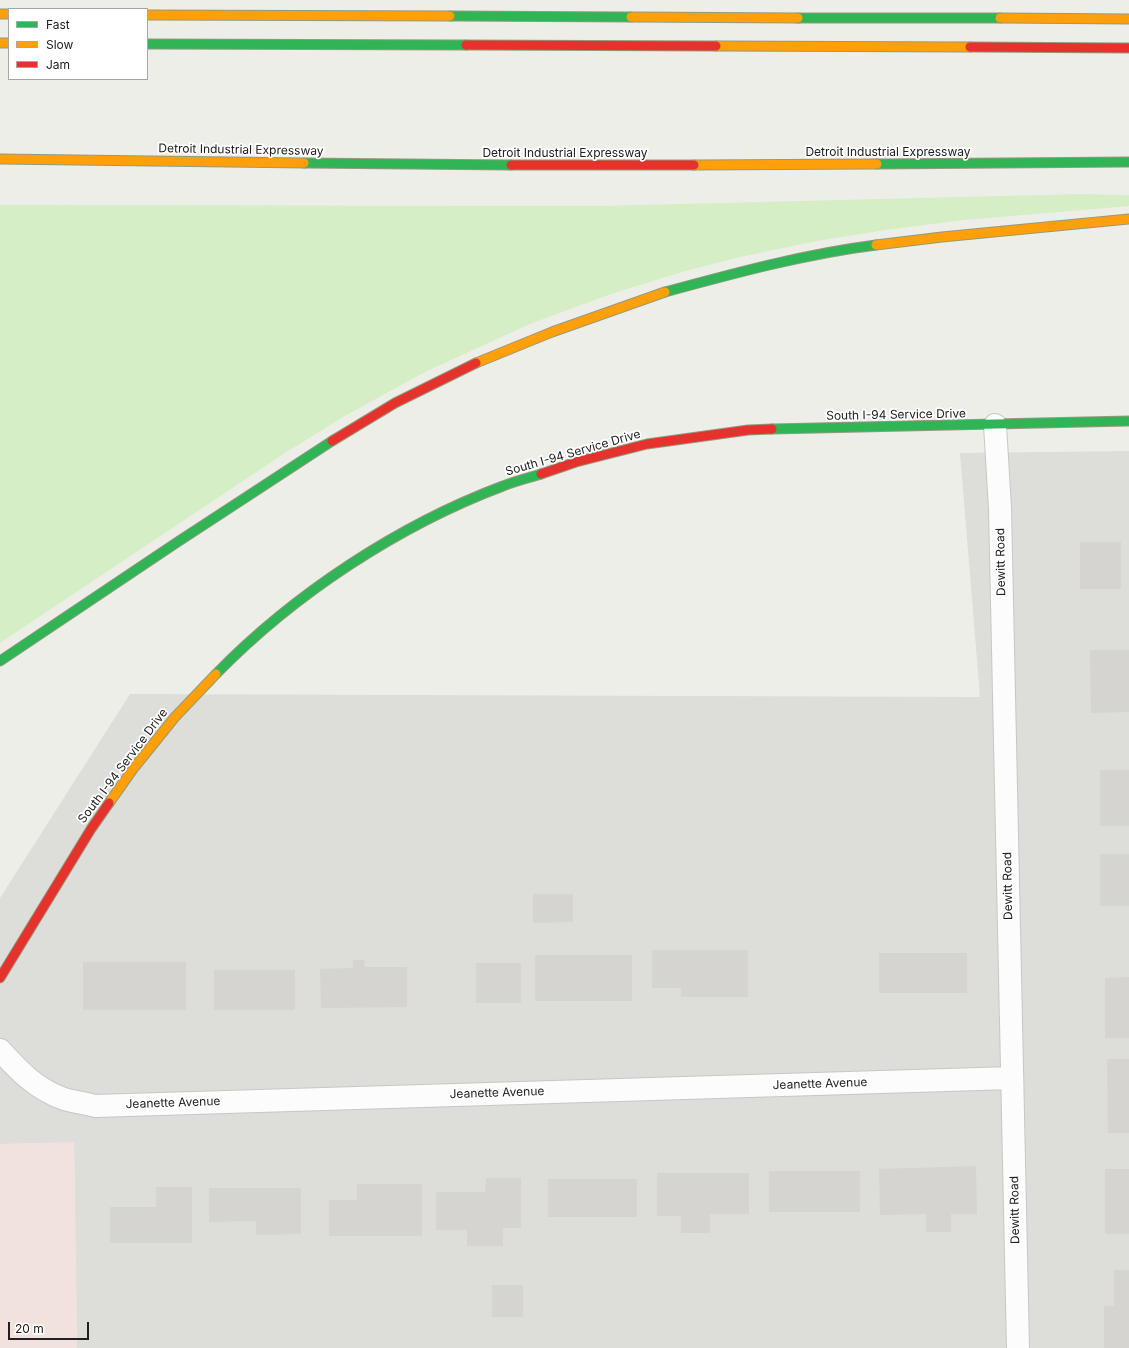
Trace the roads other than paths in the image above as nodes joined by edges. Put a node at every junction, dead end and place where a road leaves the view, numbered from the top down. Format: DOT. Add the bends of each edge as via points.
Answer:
graph roads {
  1 [pos="148,15"];
  2 [pos="1129,19"];
  3 [pos="148,44"];
  4 [pos="1129,48"];
  5 [pos="0,158"];
  6 [pos="1129,162"];
  7 [pos="1129,219"];
  8 [pos="1129,421"];
  9 [pos="995,425"];
  10 [pos="0,661"];
  11 [pos="0,978"];
  12 [pos="0,1050"];
  13 [pos="1012,1078"];
  14 [pos="1018,1348"];
  1 -- 2 [label="main road"];
  3 -- 4 [label="main road"];
  5 -- 6 [label="main road, Detroit Industrial Expressway" via="568,166"];
  7 -- 10 [label="main road" via="843,249 750,268 654,295 552,332 470,366 395,403 176,543"];
  8 -- 9 [label="main road, South I-94 Service Drive"];
  9 -- 11 [label="main road, South I-94 Service Drive" via="748,430 646,444 576,462 503,486 443,512 389,540 281,615 233,657 174,717 91,829"];
  9 -- 13 [label="street, Dewitt Road" via="1000,508"];
  12 -- 13 [label="street, Jeanette Avenue" via="17,1070 36,1086 64,1099 95,1106"];
  13 -- 14 [label="street, Dewitt Road"];
}
